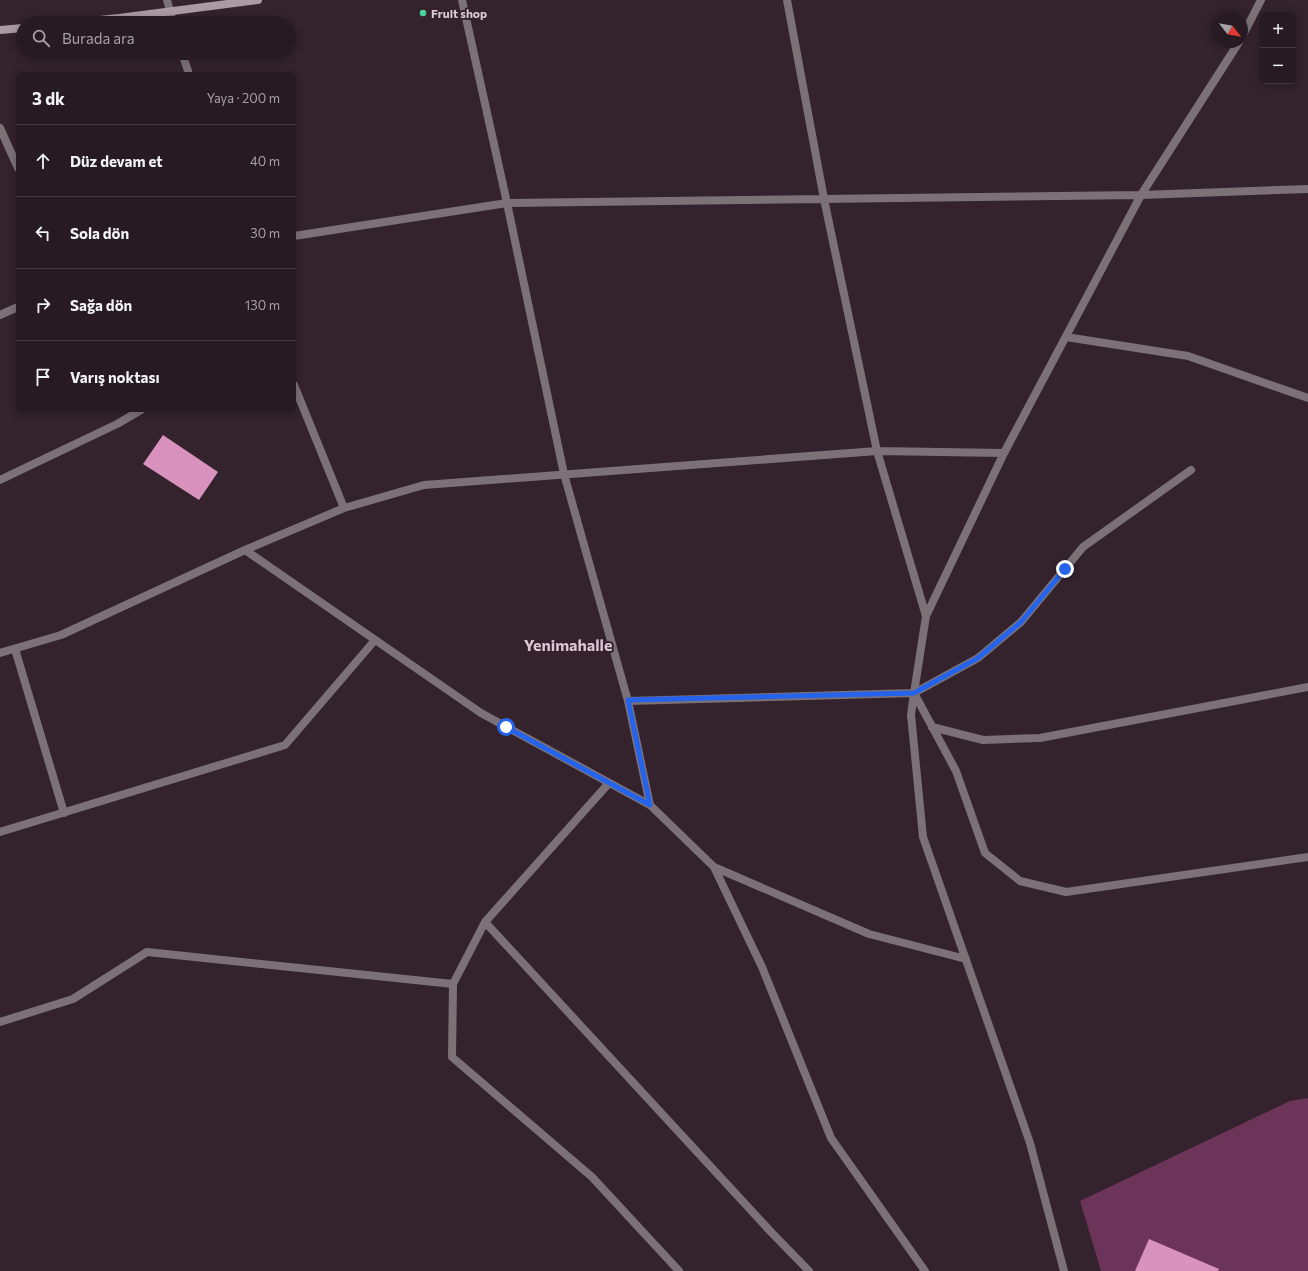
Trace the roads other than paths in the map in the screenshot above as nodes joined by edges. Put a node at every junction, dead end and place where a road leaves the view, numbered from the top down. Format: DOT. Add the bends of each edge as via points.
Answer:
graph roads {
  1 [pos="167,0"];
  2 [pos="258,0"];
  3 [pos="462,0"];
  4 [pos="787,0"];
  5 [pos="1261,0"];
  6 [pos="170,12"];
  7 [pos="134,16"];
  8 [pos="171,16"];
  9 [pos="1248,25"];
  10 [pos="16,29"];
  11 [pos="0,30"];
  12 [pos="1235,48"];
  13 [pos="184,60"];
  14 [pos="188,72"];
  15 [pos="0,128"];
  16 [pos="16,164"];
  17 [pos="1308,189"];
  18 [pos="1141,195"];
  19 [pos="824,199"];
  20 [pos="507,203"];
  21 [pos="296,236"];
  22 [pos="16,308"];
  23 [pos="0,315"];
  24 [pos="1066,337"];
  25 [pos="296,390"];
  26 [pos="1308,398"];
  27 [pos="137,412"];
  28 [pos="877,451"];
  29 [pos="1004,454"];
  30 [pos="1191,470"];
  31 [pos="564,474"];
  32 [pos="0,480"];
  33 [pos="344,508"];
  34 [pos="245,550"];
  35 [pos="926,616"];
  36 [pos="375,640"];
  37 [pos="16,649"];
  38 [pos="0,653"];
  39 [pos="1308,687"];
  40 [pos="914,693"];
  41 [pos="628,700"];
  42 [pos="932,727"];
  43 [pos="609,783"];
  44 [pos="650,805"];
  45 [pos="64,813"];
  46 [pos="0,832"];
  47 [pos="1308,857"];
  48 [pos="714,867"];
  49 [pos="485,922"];
  50 [pos="966,959"];
  51 [pos="453,984"];
  52 [pos="0,1022"];
  53 [pos="679,1271"];
  54 [pos="809,1271"];
  55 [pos="925,1271"];
  56 [pos="1064,1271"];
  1 -- 6 [label="street"];
  2 -- 6 [label="main road"];
  3 -- 20 [label="street"];
  4 -- 19 [label="street"];
  5 -- 9 [label="street"];
  6 -- 7 [label="main road"];
  6 -- 8 [label="street"];
  10 -- 11 [label="main road"];
  12 -- 18 [label="street"];
  13 -- 14 [label="street"];
  15 -- 16 [label="street"];
  17 -- 18 [label="street"];
  18 -- 19 [label="street"];
  18 -- 24 [label="street"];
  19 -- 20 [label="street"];
  19 -- 28 [label="street"];
  20 -- 21 [label="street"];
  20 -- 31 [label="street"];
  22 -- 23 [label="street"];
  24 -- 26 [label="street" via="1188,356"];
  24 -- 29 [label="street"];
  25 -- 33 [label="street"];
  27 -- 32 [label="street"];
  28 -- 29 [label="street"];
  28 -- 31 [label="street"];
  28 -- 35 [label="street"];
  29 -- 35 [label="street"];
  30 -- 40 [label="street" via="1083,548 1021,622 978,658"];
  31 -- 33 [label="street" via="424,485"];
  31 -- 41 [label="street"];
  33 -- 34 [label="street"];
  34 -- 36 [label="street"];
  34 -- 37 [label="street" via="61,635"];
  35 -- 40 [label="street"];
  36 -- 43 [label="street" via="481,713"];
  36 -- 45 [label="street" via="285,745"];
  37 -- 38 [label="street"];
  37 -- 45 [label="street"];
  39 -- 42 [label="street" via="1040,738 983,740"];
  40 -- 41 [label="street"];
  40 -- 42 [label="street"];
  40 -- 50 [label="street" via="911,715 923,837"];
  41 -- 44 [label="street"];
  42 -- 47 [label="street" via="956,771 985,853 1020,881 1066,892"];
  43 -- 44 [label="street"];
  43 -- 49 [label="street"];
  44 -- 48 [label="street"];
  45 -- 46 [label="street"];
  48 -- 50 [label="street" via="869,934"];
  48 -- 55 [label="street" via="762,967 831,1138"];
  49 -- 51 [label="street"];
  49 -- 54 [label="street"];
  50 -- 56 [label="street" via="1030,1143"];
  51 -- 52 [label="street" via="147,952 73,999"];
  51 -- 53 [label="street" via="452,1057 592,1178"];
}
